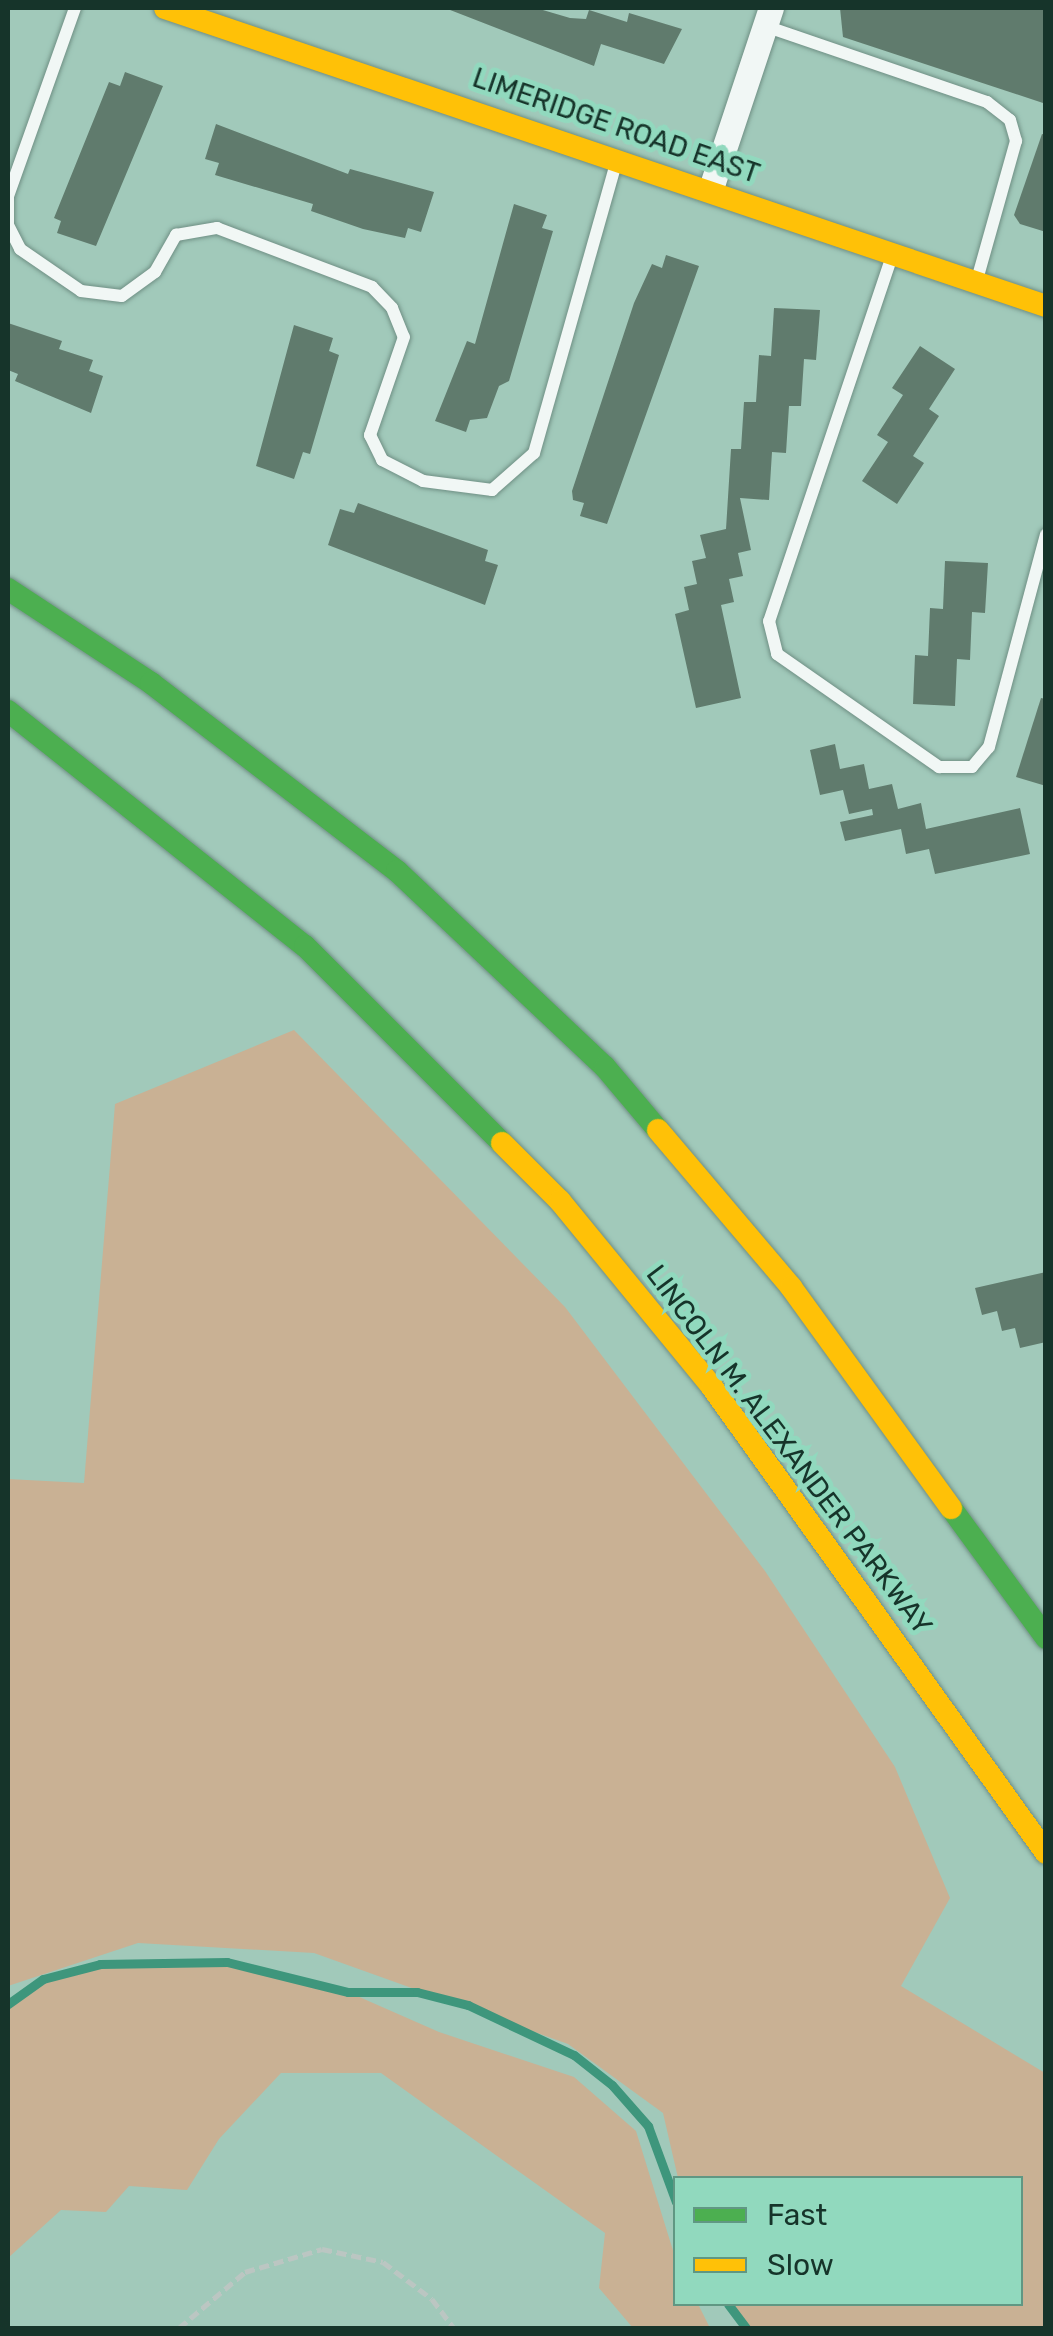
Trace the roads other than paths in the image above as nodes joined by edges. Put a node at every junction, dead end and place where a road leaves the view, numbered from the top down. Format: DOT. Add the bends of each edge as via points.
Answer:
graph roads {
  1 [pos="76,8"];
  2 [pos="165,8"];
  3 [pos="768,17"];
  4 [pos="618,157"];
  5 [pos="711,188"];
  6 [pos="893,254"];
  7 [pos="976,282"];
  8 [pos="1046,306"];
  9 [pos="1046,536"];
  10 [pos="8,589"];
  11 [pos="8,711"];
  12 [pos="1046,1638"];
  13 [pos="1046,1853"];
  1 -- 4 [label="lane" via="8,196 8,225 20,250 81,291 122,296 155,272 176,235 217,228 372,287 392,308 404,337 370,435 382,460 423,481 492,490 534,453"];
  2 -- 4 [label="main road, LIMERIDGE ROAD EAST"];
  3 -- 5 [label="street"];
  3 -- 7 [label="lane" via="987,102 1010,120 1016,140"];
  4 -- 5 [label="main road, LIMERIDGE ROAD EAST"];
  5 -- 6 [label="main road, LIMERIDGE ROAD EAST"];
  6 -- 7 [label="main road, LIMERIDGE ROAD EAST"];
  6 -- 9 [label="lane" via="769,621 776,654 939,766 972,767 989,747"];
  7 -- 8 [label="main road, LIMERIDGE ROAD EAST"];
  10 -- 12 [label="main road" via="151,683 397,871 606,1068 791,1287"];
  11 -- 13 [label="main road, LINCOLN M. ALEXANDER PARKWAY" via="305,946 560,1201 712,1388"];
}
